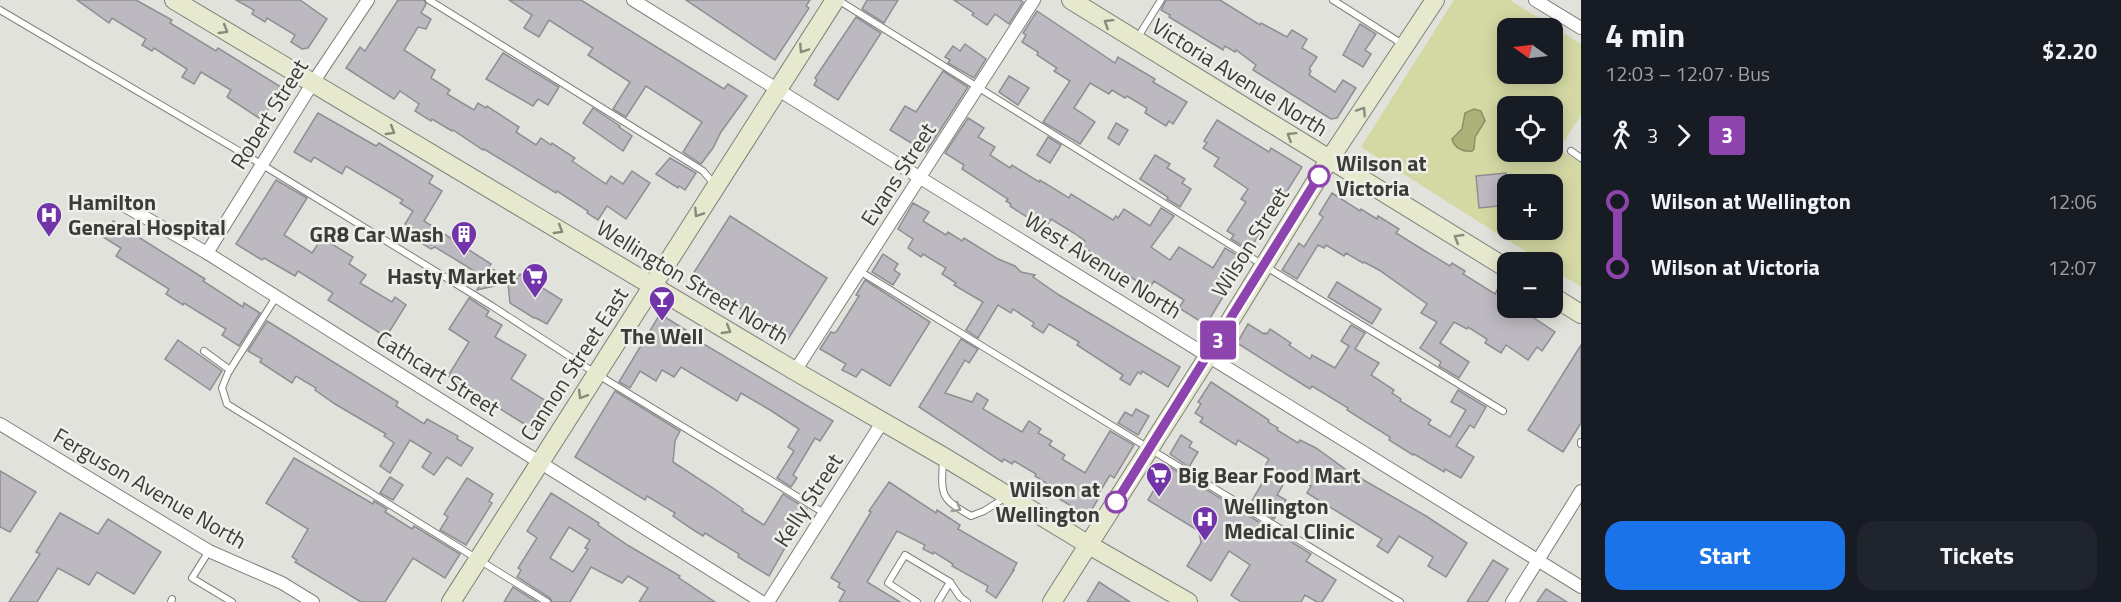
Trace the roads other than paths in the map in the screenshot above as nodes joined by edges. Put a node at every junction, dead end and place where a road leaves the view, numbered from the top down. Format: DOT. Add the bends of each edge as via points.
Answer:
graph roads {
  1 [pos="174,0"];
  2 [pos="368,0"];
  3 [pos="429,0"];
  4 [pos="633,0"];
  5 [pos="836,0"];
  6 [pos="1034,0"];
  7 [pos="1071,0"];
  8 [pos="1161,0"];
  9 [pos="1333,0"];
  10 [pos="1435,0"];
  11 [pos="1535,0"];
  12 [pos="0,10"];
  13 [pos="1581,28"];
  14 [pos="1136,40"];
  15 [pos="1406,46"];
  16 [pos="312,84"];
  17 [pos="978,88"];
  18 [pos="776,89"];
  19 [pos="1571,152"];
  20 [pos="1581,158"];
  21 [pos="1329,160"];
  22 [pos="261,164"];
  23 [pos="921,177"];
  24 [pos="716,185"];
  25 [pos="120,202"];
  26 [pos="207,253"];
  27 [pos="1497,262"];
  28 [pos="1263,265"];
  29 [pos="861,272"];
  30 [pos="653,285"];
  31 [pos="277,297"];
  32 [pos="1563,303"];
  33 [pos="1581,314"];
  34 [pos="204,351"];
  35 [pos="1209,355"];
  36 [pos="230,370"];
  37 [pos="795,371"];
  38 [pos="595,373"];
  39 [pos="1503,411"];
  40 [pos="883,422"];
  41 [pos="0,424"];
  42 [pos="1150,448"];
  43 [pos="944,457"];
  44 [pos="540,462"];
  45 [pos="1581,491"];
  46 [pos="1008,496"];
  47 [pos="824,513"];
  48 [pos="1089,545"];
  49 [pos="209,551"];
  50 [pos="478,560"];
  51 [pos="1537,560"];
  52 [pos="950,582"];
  53 [pos="1581,587"];
  54 [pos="232,602"];
  55 [pos="313,602"];
  56 [pos="451,602"];
  57 [pos="547,602"];
  58 [pos="762,602"];
  59 [pos="768,602"];
  60 [pos="917,602"];
  61 [pos="938,602"];
  62 [pos="967,602"];
  63 [pos="1052,602"];
  64 [pos="1188,602"];
  65 [pos="1400,602"];
  66 [pos="1512,602"];
  1 -- 16 [label="main road, Wellington Street North, one-way"];
  2 -- 16 [label="street, Robert Street"];
  3 -- 24 [label="lane" via="703,171"];
  4 -- 18 [label="street, West Avenue North"];
  5 -- 17 [label="lane"];
  5 -- 18 [label="main road, Cannon Street East, one-way"];
  6 -- 17 [label="street, Evans Street"];
  14 -- 7 [label="main road, Victoria Avenue North, one-way"];
  8 -- 14 [label="lane"];
  9 -- 15 [label="lane"];
  10 -- 15 [label="main road, Wilson Street"];
  11 -- 13 [label="street"];
  12 -- 22 [label="lane"];
  21 -- 14 [label="main road, Victoria Avenue North, one-way"];
  21 -- 15 [label="main road, Wilson Street, one-way"];
  16 -- 22 [label="street, Robert Street"];
  16 -- 30 [label="main road, Wellington Street North, one-way"];
  17 -- 23 [label="street, Evans Street"];
  17 -- 28 [label="lane"];
  18 -- 23 [label="street, West Avenue North"];
  18 -- 24 [label="main road, Cannon Street East"];
  19 -- 20 [label="lane"];
  27 -- 21 [label="main road, Victoria Avenue North, one-way"];
  21 -- 28 [label="main road, Wilson Street"];
  22 -- 26 [label="street, Robert Street"];
  22 -- 38 [label="lane"];
  23 -- 29 [label="street, Evans Street"];
  23 -- 35 [label="street, West Avenue North"];
  24 -- 30 [label="main road, Cannon Street East, one-way"];
  25 -- 26 [label="street, Cathcart Street"];
  26 -- 31 [label="street, Cathcart Street"];
  28 -- 35 [label="main road, Wilson Street"];
  28 -- 39 [label="lane"];
  29 -- 37 [label="street, Evans Street"];
  29 -- 42 [label="lane"];
  30 -- 37 [label="main road, Wellington Street North, one-way"];
  30 -- 38 [label="main road, Cannon Street East"];
  31 -- 36 [label="lane"];
  31 -- 44 [label="street, Cathcart Street"];
  32 -- 33 [label="main road"];
  34 -- 36 [label="lane"];
  35 -- 42 [label="main road, Wilson Street"];
  35 -- 51 [label="street, West Avenue North"];
  36 -- 50 [label="lane" via="222,388 227,404"];
  37 -- 40 [label="main road, Wellington Street North"];
  38 -- 44 [label="main road, Cannon Street East, one-way"];
  38 -- 47 [label="lane"];
  40 -- 43 [label="main road, Wellington Street North"];
  40 -- 47 [label="street, Kelly Street"];
  41 -- 49 [label="street, Ferguson Avenue North"];
  42 -- 48 [label="main road, Wilson Street"];
  42 -- 65 [label="lane"];
  43 -- 46 [label="main road, Wellington Street North"];
  43 -- 46 [label="lane, one-way" via="942,485 948,502 971,516"];
  44 -- 50 [label="main road, Cannon Street East"];
  44 -- 58 [label="street, Cathcart Street"];
  45 -- 51 [label="street"];
  46 -- 48 [label="main road, Wellington Street North"];
  47 -- 59 [label="street, Kelly Street"];
  48 -- 63 [label="main road, Wilson Street"];
  48 -- 64 [label="main road, Wellington Street North"];
  49 -- 54 [label="lane" via="192,578"];
  49 -- 55 [label="street, Ferguson Avenue North" via="282,583"];
  50 -- 56 [label="main road, Cannon Street East"];
  50 -- 57 [label="lane"];
  51 -- 53 [label="street, West Avenue North"];
  51 -- 66 [label="street"];
  52 -- 60 [label="lane" via="905,555 888,583"];
  52 -- 61 [label="lane"];
  52 -- 62 [label="lane"];
}
